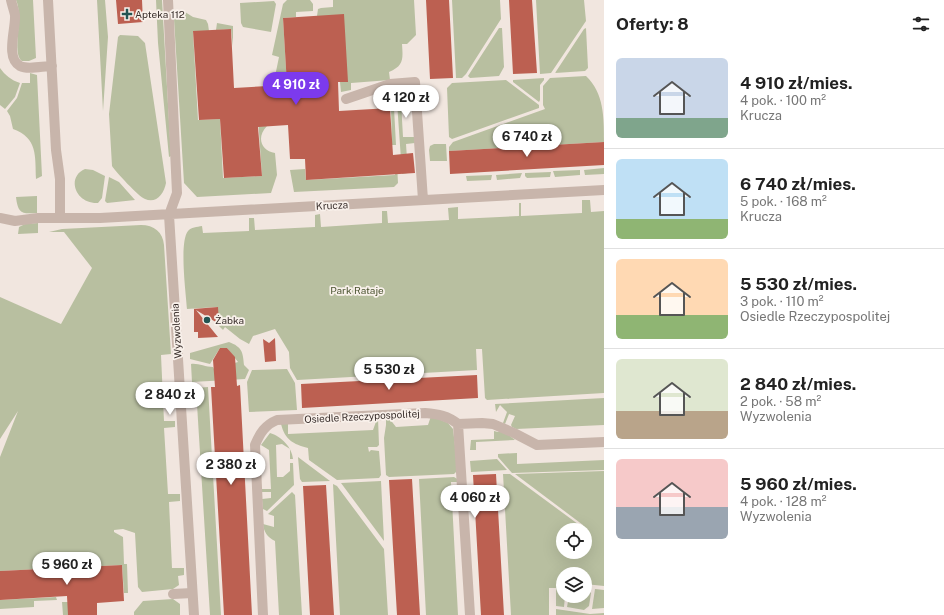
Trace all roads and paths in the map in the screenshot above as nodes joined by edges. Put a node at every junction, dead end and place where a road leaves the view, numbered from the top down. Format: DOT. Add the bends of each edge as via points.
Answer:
graph roads {
  1 [pos="11,0"];
  2 [pos="48,0"];
  3 [pos="168,0"];
  4 [pos="52,66"];
  5 [pos="346,99"];
  6 [pos="604,190"];
  7 [pos="423,200"];
  8 [pos="169,215"];
  9 [pos="0,218"];
  10 [pos="60,218"];
  11 [pos="458,424"];
  12 [pos="604,442"];
  13 [pos="192,593"];
  14 [pos="173,594"];
  15 [pos="194,615"];
  16 [pos="264,615"];
  17 [pos="470,615"];
  1 -- 4 [label="street" via="15,15 12,48 14,60 21,66"];
  2 -- 4 [label="street"];
  3 -- 8 [label="street" via="177,193"];
  4 -- 10 [label="street" via="60,179"];
  5 -- 7 [label="street" via="390,84 415,82"];
  6 -- 7 [label="street, Krucza"];
  7 -- 8 [label="street, Krucza"];
  8 -- 10 [label="street, Krucza"];
  8 -- 13 [label="street, Wyzwolenia"];
  9 -- 10 [label="street, Krucza" via="15,221"];
  11 -- 12 [label="street" via="493,424 537,445"];
  11 -- 16 [label="street, Osiedle Rzeczypospolitej" via="440,414 425,413 277,420 268,424 255,445"];
  11 -- 17 [label="street"];
  13 -- 14 [label="street"];
  13 -- 15 [label="street, Wyzwolenia"];
}
